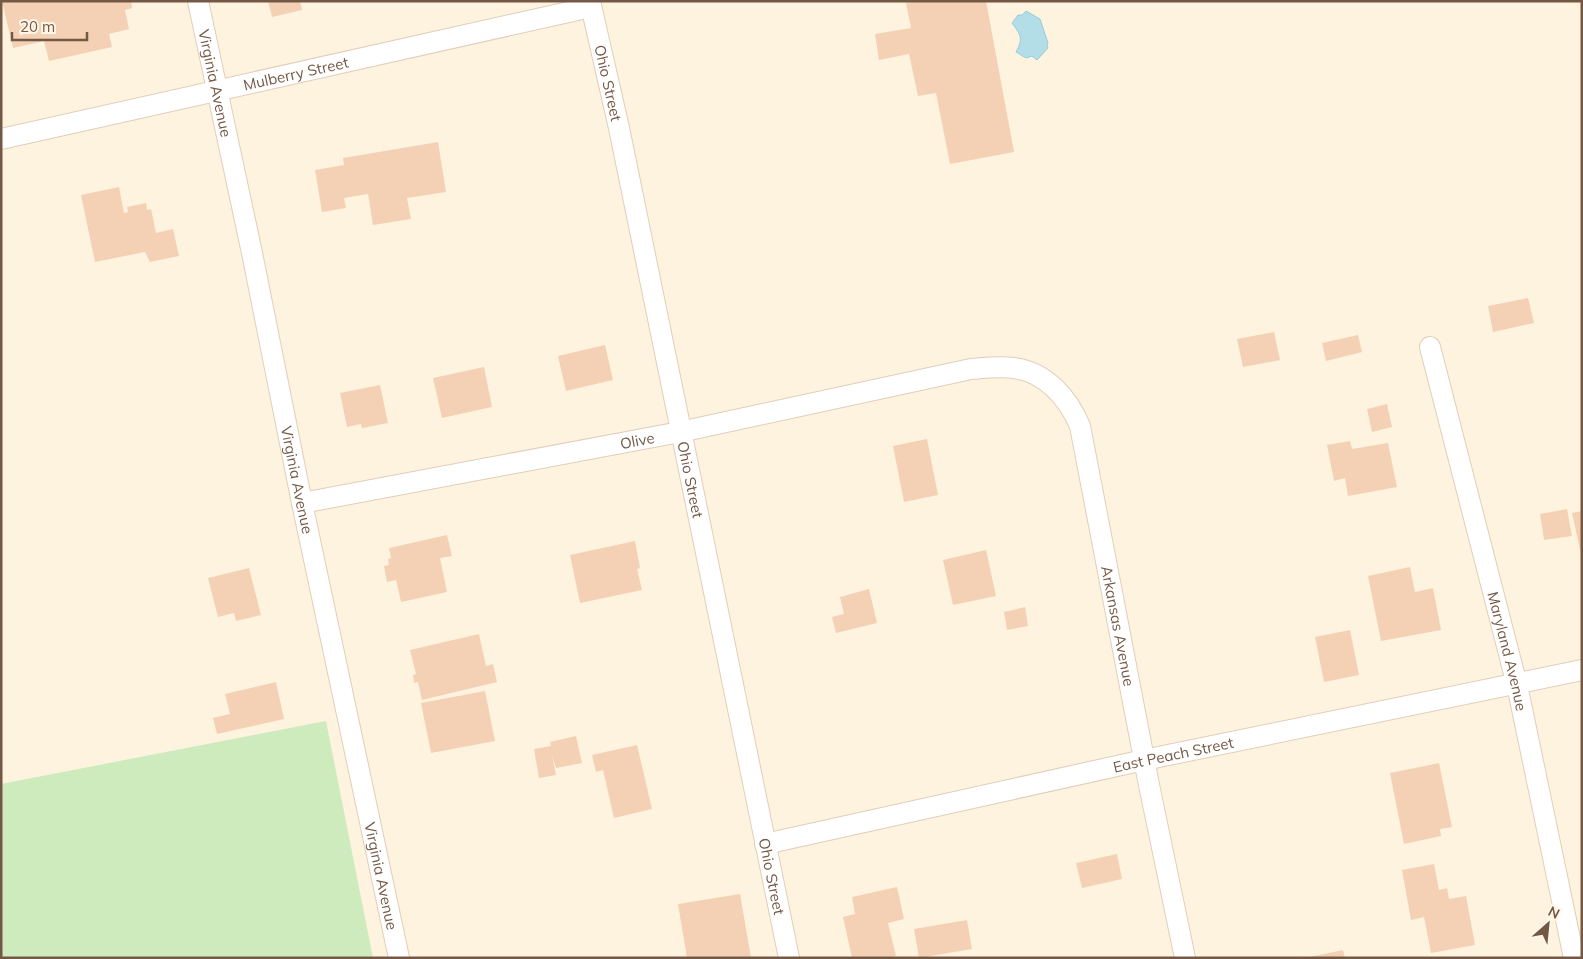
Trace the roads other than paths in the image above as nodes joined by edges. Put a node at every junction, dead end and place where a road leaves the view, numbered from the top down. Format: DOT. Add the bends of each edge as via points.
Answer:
graph roads {
  1 [pos="198,1"];
  2 [pos="591,4"];
  3 [pos="218,90"];
  4 [pos="1,139"];
  5 [pos="1430,347"];
  6 [pos="971,369"];
  7 [pos="680,432"];
  8 [pos="302,503"];
  9 [pos="1582,670"];
  10 [pos="1517,685"];
  11 [pos="1144,760"];
  12 [pos="765,844"];
  13 [pos="399,958"];
  14 [pos="789,958"];
  15 [pos="1185,958"];
  16 [pos="1574,958"];
  1 -- 3 [label="street, Virginia Avenue"];
  2 -- 3 [label="street, Mulberry Street"];
  2 -- 7 [label="street, Ohio Street"];
  3 -- 4 [label="street, Mulberry Street"];
  3 -- 8 [label="street, Virginia Avenue"];
  5 -- 10 [label="street, Maryland Avenue"];
  6 -- 7 [label="street, Olive"];
  6 -- 11 [label="street, Arkansas Avenue" via="1015,368 1033,373 1064,396 1074,411 1080,426"];
  7 -- 8 [label="street, Olive"];
  7 -- 12 [label="street, Ohio Street"];
  8 -- 13 [label="street, Virginia Avenue"];
  9 -- 10 [label="street, East Peach Street"];
  10 -- 11 [label="street, East Peach Street"];
  10 -- 16 [label="street, Maryland Avenue"];
  11 -- 12 [label="street, East Peach Street"];
  11 -- 15 [label="street, Arkansas Avenue"];
  12 -- 14 [label="street, Ohio Street"];
}
